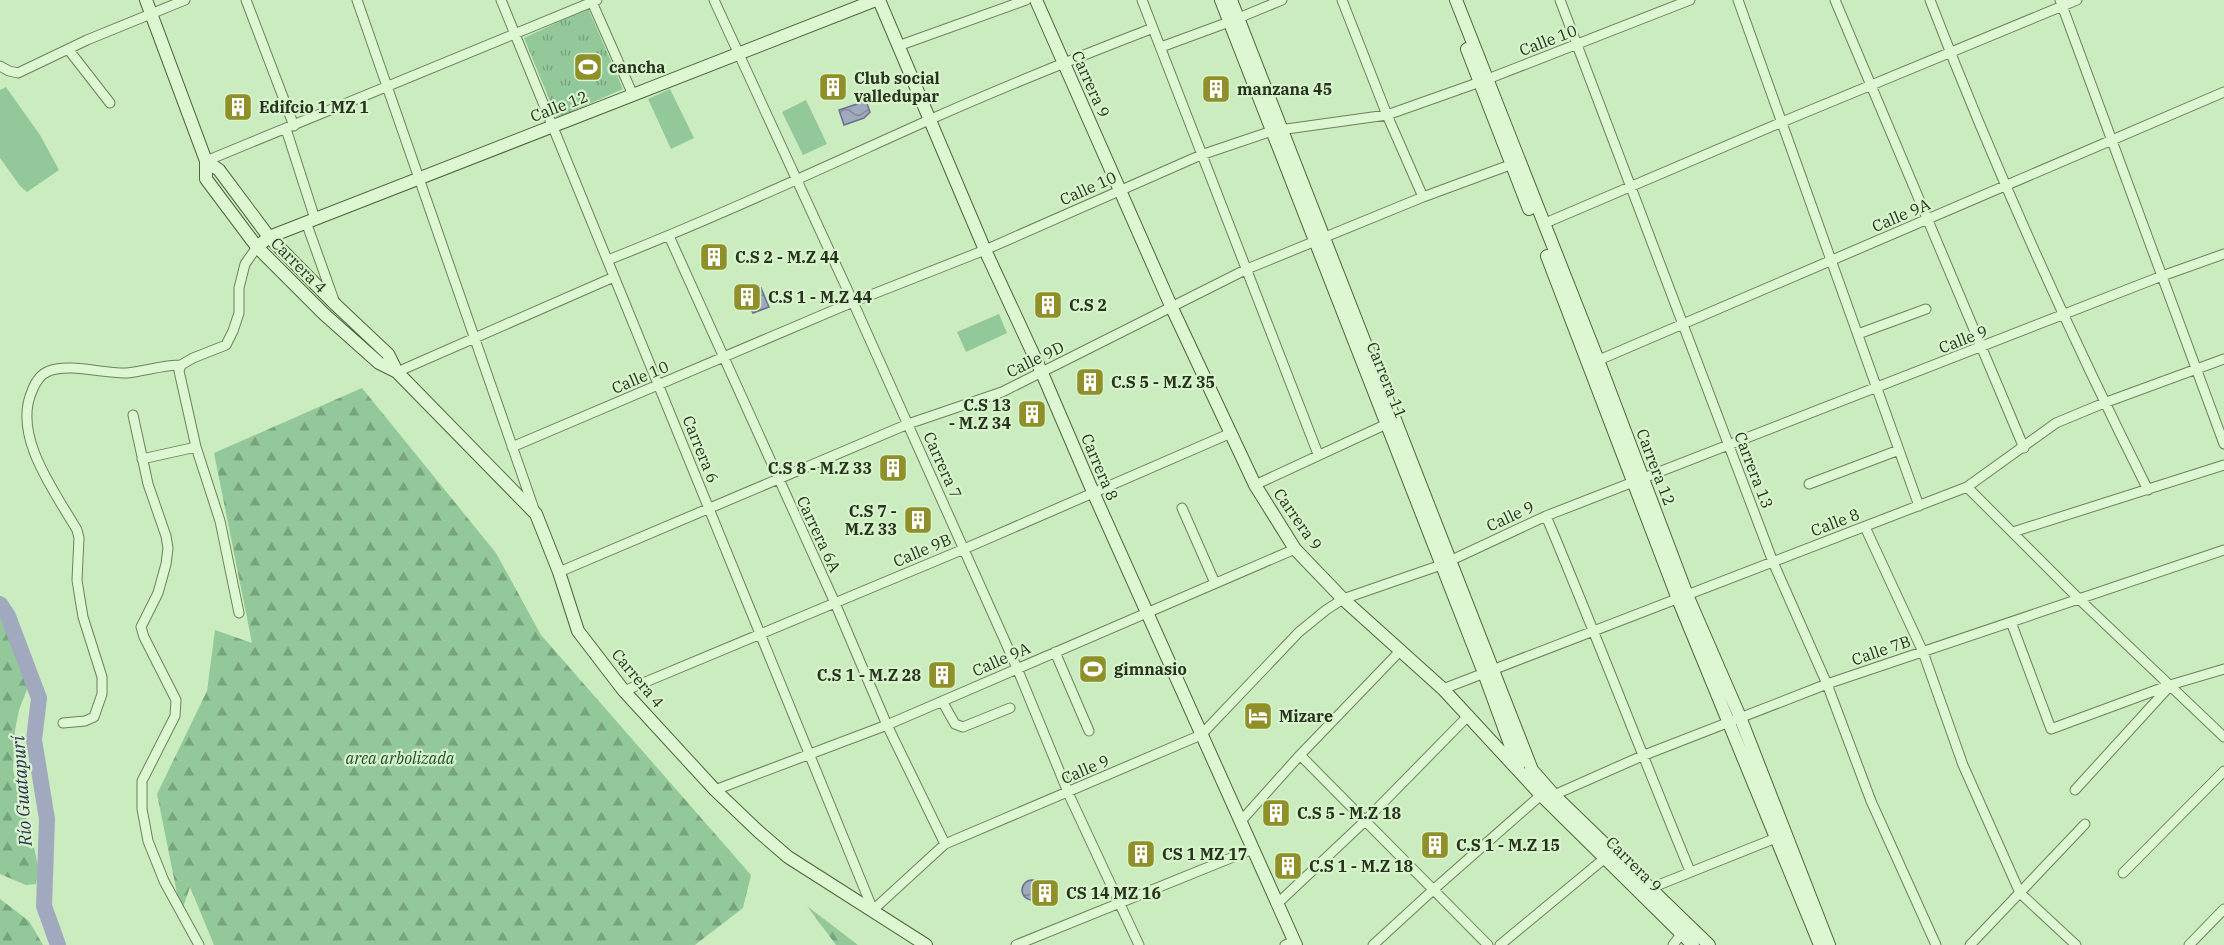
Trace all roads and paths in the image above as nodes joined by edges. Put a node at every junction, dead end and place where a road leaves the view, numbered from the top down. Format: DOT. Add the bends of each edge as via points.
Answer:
graph roads {
  1 [pos="146,0"];
  2 [pos="185,0"];
  3 [pos="246,0"];
  4 [pos="357,0"];
  5 [pos="501,0"];
  6 [pos="714,0"];
  7 [pos="877,0"];
  8 [pos="1026,0"];
  9 [pos="1036,0"];
  10 [pos="1142,0"];
  11 [pos="1221,0"];
  12 [pos="1232,0"];
  13 [pos="1282,0"];
  14 [pos="1342,0"];
  15 [pos="1448,0"];
  16 [pos="1456,0"];
  17 [pos="1560,0"];
  18 [pos="1690,0"];
  19 [pos="1738,0"];
  20 [pos="1835,0"];
  21 [pos="1930,0"];
  22 [pos="2077,0"];
  23 [pos="594,1"];
  24 [pos="2061,3"];
  25 [pos="150,15"];
  26 [pos="1234,20"];
  27 [pos="1153,28"];
  28 [pos="515,34"];
  29 [pos="1577,45"];
  30 [pos="898,46"];
  31 [pos="1161,48"];
  32 [pos="68,49"];
  33 [pos="1950,52"];
  34 [pos="739,53"];
  35 [pos="1064,62"];
  36 [pos="0,66"];
  37 [pos="1484,81"];
  38 [pos="1872,85"];
  39 [pos="388,87"];
  40 [pos="2224,92"];
  41 [pos="633,95"];
  42 [pos="110,103"];
  43 [pos="1387,115"];
  44 [pos="930,119"];
  45 [pos="1782,122"];
  46 [pos="553,126"];
  47 [pos="290,127"];
  48 [pos="1277,130"];
  49 [pos="2112,141"];
  50 [pos="1201,155"];
  51 [pos="206,161"];
  52 [pos="1516,163"];
  53 [pos="419,178"];
  54 [pos="797,181"];
  55 [pos="1630,187"];
  56 [pos="2006,187"];
  57 [pos="1120,191"];
  58 [pos="1423,197"];
  59 [pos="311,220"];
  60 [pos="1928,220"];
  61 [pos="1543,224"];
  62 [pos="669,236"];
  63 [pos="269,237"];
  64 [pos="1319,241"];
  65 [pos="257,247"];
  66 [pos="984,250"];
  67 [pos="2224,254"];
  68 [pos="608,260"];
  69 [pos="1832,261"];
  70 [pos="1247,269"];
  71 [pos="2162,276"];
  72 [pos="614,277"];
  73 [pos="854,302"];
  74 [pos="336,305"];
  75 [pos="1171,306"];
  76 [pos="1926,309"];
  77 [pos="2063,315"];
  78 [pos="1681,325"];
  79 [pos="1858,334"];
  80 [pos="473,338"];
  81 [pos="1982,348"];
  82 [pos="724,357"];
  83 [pos="2224,359"];
  84 [pos="1593,362"];
  85 [pos="182,365"];
  86 [pos="2196,369"];
  87 [pos="397,372"];
  88 [pos="1042,373"];
  89 [pos="659,385"];
  90 [pos="1877,387"];
  91 [pos="2104,403"];
  92 [pos="133,415"];
  93 [pos="1390,422"];
  94 [pos="908,424"];
  95 [pos="1230,433"];
  96 [pos="1728,444"];
  97 [pos="2224,444"];
  98 [pos="196,447"];
  99 [pos="512,447"];
  100 [pos="2024,448"];
  101 [pos="1899,450"];
  102 [pos="1318,454"];
  103 [pos="142,459"];
  104 [pos="2224,465"];
  105 [pos="778,478"];
  106 [pos="1638,480"];
  107 [pos="1809,484"];
  108 [pos="1255,485"];
  109 [pos="1967,487"];
  110 [pos="2148,490"];
  111 [pos="1093,492"];
  112 [pos="1919,506"];
  113 [pos="1182,508"];
  114 [pos="710,510"];
  115 [pos="536,514"];
  116 [pos="1546,516"];
  117 [pos="1864,527"];
  118 [pos="2013,532"];
  119 [pos="964,549"];
  120 [pos="1295,549"];
  121 [pos="2224,550"];
  122 [pos="1773,562"];
  123 [pos="1445,563"];
  124 [pos="559,572"];
  125 [pos="1215,583"];
  126 [pos="1682,597"];
  127 [pos="1343,599"];
  128 [pos="2079,599"];
  129 [pos="835,603"];
  130 [pos="1148,612"];
  131 [pos="239,613"];
  132 [pos="2011,622"];
  133 [pos="1595,630"];
  134 [pos="760,633"];
  135 [pos="1401,650"];
  136 [pos="1055,652"];
  137 [pos="1923,652"];
  138 [pos="1017,668"];
  139 [pos="2224,669"];
  140 [pos="1489,671"];
  141 [pos="1827,684"];
  142 [pos="2170,685"];
  143 [pos="1443,689"];
  144 [pos="624,691"];
  145 [pos="942,701"];
  146 [pos="1010,708"];
  147 [pos="1469,715"];
  148 [pos="1734,720"];
  149 [pos="63,723"];
  150 [pos="887,725"];
  151 [pos="1089,731"];
  152 [pos="1201,735"];
  153 [pos="2224,737"];
  154 [pos="1300,755"];
  155 [pos="810,756"];
  156 [pos="1642,756"];
  157 [pos="2224,771"];
  158 [pos="1526,772"];
  159 [pos="716,790"];
  160 [pos="2075,790"];
  161 [pos="1070,792"];
  162 [pos="1547,795"];
  163 [pos="1241,821"];
  164 [pos="1365,821"];
  165 [pos="2085,824"];
  166 [pos="1781,836"];
  167 [pos="945,844"];
  168 [pos="1253,849"];
  169 [pos="1605,858"];
  170 [pos="1690,871"];
  171 [pos="2123,873"];
  172 [pos="1433,890"];
  173 [pos="1646,891"];
  174 [pos="2020,893"];
  175 [pos="1118,902"];
  176 [pos="1277,904"];
  177 [pos="2224,909"];
  178 [pos="873,910"];
  179 [pos="1685,929"];
  180 [pos="1292,944"];
  181 [pos="199,945"];
  182 [pos="926,945"];
  183 [pos="1016,945"];
  184 [pos="1139,945"];
  185 [pos="1374,945"];
  186 [pos="1488,945"];
  187 [pos="1500,945"];
  188 [pos="1673,945"];
  189 [pos="1694,945"];
  190 [pos="1709,945"];
  191 [pos="1820,945"];
  192 [pos="1829,945"];
  193 [pos="1936,945"];
  194 [pos="1970,945"];
  195 [pos="2076,945"];
  196 [pos="2189,945"];
  1 -- 25 [label="street, Carrera 4"];
  2 -- 25 [label="street"];
  3 -- 47 [label="street"];
  4 -- 39 [label="street"];
  5 -- 28 [label="street, Carrera 6"];
  6 -- 34 [label="street, Carrera 7"];
  7 -- 30 [label="street, Carrera 8"];
  7 -- 34 [label="street, Calle 12"];
  8 -- 30 [label="street"];
  9 -- 35 [label="street, Carrera 9"];
  10 -- 27 [label="street"];
  11 -- 26 [label="street, Carrera 11"];
  12 -- 26 [label="street, Carrera 11"];
  13 -- 26 [label="street"];
  14 -- 43 [label="street"];
  15 -- 37 [label="street, Carrera 12"];
  16 -- 37 [label="street, Carrera 12"];
  17 -- 29 [label="street, Carrera 13"];
  18 -- 29 [label="street, Calle 10"];
  19 -- 45 [label="street"];
  20 -- 38 [label="street"];
  21 -- 33 [label="street"];
  22 -- 24 [label="street"];
  23 -- 28 [label="street"];
  23 -- 41 [label="street"];
  24 -- 33 [label="street"];
  24 -- 49 [label="street"];
  25 -- 32 [label="street"];
  25 -- 51 [label="street, Carrera 4"];
  26 -- 31 [label="street"];
  26 -- 48 [label="street, Carrera 11"];
  27 -- 31 [label="street"];
  27 -- 35 [label="street"];
  28 -- 39 [label="street"];
  28 -- 46 [label="street, Carrera 6"];
  29 -- 37 [label="street, Calle 10"];
  29 -- 55 [label="street, Carrera 13"];
  30 -- 44 [label="street, Carrera 8"];
  31 -- 50 [label="street"];
  32 -- 36 [label="street" via="18,73"];
  32 -- 42 [label="street"];
  33 -- 38 [label="street"];
  33 -- 56 [label="street"];
  34 -- 41 [label="street, Calle 12"];
  34 -- 54 [label="street, Carrera 7"];
  35 -- 44 [label="street"];
  35 -- 57 [label="street, Carrera 9"];
  37 -- 43 [label="street, Calle 10"];
  37 -- 52 [label="street, Carrera 12"];
  38 -- 45 [label="street"];
  38 -- 60 [label="street"];
  39 -- 47 [label="street"];
  39 -- 53 [label="street"];
  40 -- 49 [label="street, Calle 9A"];
  41 -- 46 [label="street, Calle 12"];
  43 -- 48 [label="street, Calle 10"];
  43 -- 58 [label="street"];
  44 -- 54 [label="street"];
  44 -- 66 [label="street, Carrera 8"];
  45 -- 55 [label="street"];
  45 -- 69 [label="street"];
  46 -- 53 [label="street, Calle 12"];
  46 -- 68 [label="street, Carrera 6"];
  47 -- 51 [label="street"];
  47 -- 59 [label="street"];
  48 -- 50 [label="street, Calle 10"];
  48 -- 64 [label="street, Carrera 11"];
  49 -- 56 [label="street, Calle 9A"];
  49 -- 71 [label="street"];
  50 -- 57 [label="street, Calle 10"];
  50 -- 70 [label="street"];
  51 -- 63 [label="street, Carrera 4" via="219,170"];
  51 -- 65 [label="street, Carrera 4" via="206,179"];
  52 -- 58 [label="street, Calle 9D"];
  52 -- 61 [label="street, Carrera 12"];
  52 -- 84 [label="street, Carrera 12"];
  53 -- 59 [label="street, Calle 12"];
  53 -- 80 [label="street"];
  54 -- 62 [label="street"];
  54 -- 73 [label="street, Carrera 7"];
  55 -- 61 [label="street"];
  55 -- 78 [label="street, Carrera 13"];
  56 -- 60 [label="street, Calle 9A"];
  56 -- 77 [label="street"];
  57 -- 66 [label="street, Calle 10"];
  57 -- 75 [label="street, Carrera 9"];
  58 -- 64 [label="street, Calle 9D"];
  59 -- 63 [label="street, Calle 12"];
  59 -- 74 [label="street"];
  60 -- 69 [label="street, Calle 9A"];
  60 -- 81 [label="street"];
  61 -- 84 [label="street, Carrera 12"];
  62 -- 68 [label="street"];
  62 -- 82 [label="street, Carrera 6A"];
  63 -- 65 [label="street, Calle 12"];
  63 -- 74 [label="street, Carrera 4"];
  64 -- 70 [label="street, Calle 9D"];
  64 -- 93 [label="street, Carrera 11"];
  65 -- 85 [label="street" via="245,264 239,288 239,313 226,345"];
  65 -- 87 [label="street, Carrera 4" via="324,314 379,363"];
  66 -- 73 [label="street, Calle 10"];
  66 -- 88 [label="street, Carrera 8"];
  67 -- 71 [label="street, Calle 9"];
  68 -- 72 [label="street, Carrera 6"];
  69 -- 78 [label="street, Calle 9A"];
  69 -- 79 [label="street"];
  70 -- 75 [label="street, Calle 9D"];
  70 -- 102 [label="street"];
  71 -- 77 [label="street, Calle 9"];
  71 -- 86 [label="street"];
  72 -- 80 [label="street"];
  72 -- 89 [label="street, Carrera 6"];
  73 -- 82 [label="street, Calle 10"];
  73 -- 94 [label="street, Carrera 7"];
  74 -- 87 [label="street, Carrera 4" via="388,354"];
  75 -- 88 [label="street, Calle 9D"];
  75 -- 95 [label="street, Carrera 9"];
  76 -- 79 [label="street"];
  77 -- 81 [label="street, Calle 9"];
  77 -- 91 [label="street"];
  78 -- 84 [label="street, Calle 9A"];
  78 -- 96 [label="street, Carrera 13"];
  79 -- 90 [label="street"];
  80 -- 87 [label="street"];
  80 -- 99 [label="street"];
  81 -- 90 [label="street, Calle 9"];
  81 -- 100 [label="street"];
  82 -- 89 [label="street, Calle 10"];
  82 -- 105 [label="street, Carrera 6A"];
  83 -- 86 [label="street, Calle 8"];
  84 -- 106 [label="street, Carrera 12"];
  85 -- 98 [label="street" via="180,381"];
  85 -- 149 [label="street" via="128,373 61,368 40,376 28,402 25,417 30,440 77,530 77,580 83,617 102,676 102,694 94,717"];
  86 -- 91 [label="street, Calle 8"];
  86 -- 97 [label="street"];
  87 -- 115 [label="street, Carrera 4"];
  88 -- 94 [label="street, Calle 9D" via="1002,392"];
  88 -- 111 [label="street, Carrera 8"];
  89 -- 99 [label="street, Calle 10"];
  89 -- 114 [label="street, Carrera 6"];
  90 -- 96 [label="street, Calle 9"];
  90 -- 101 [label="street"];
  91 -- 100 [label="street, Calle 8" via="2056,423"];
  91 -- 110 [label="street"];
  92 -- 103 [label="street"];
  93 -- 102 [label="street"];
  93 -- 123 [label="street, Carrera 11"];
  94 -- 105 [label="street, Calle 9D"];
  94 -- 119 [label="street, Carrera 7"];
  95 -- 108 [label="street, Carrera 9"];
  95 -- 111 [label="street, Calle 9B"];
  96 -- 106 [label="street, Calle 9"];
  96 -- 122 [label="street, Carrera 13"];
  98 -- 103 [label="street"];
  98 -- 131 [label="street" via="220,520"];
  99 -- 115 [label="street"];
  100 -- 109 [label="street, Calle 8"];
  101 -- 107 [label="street"];
  101 -- 112 [label="street"];
  102 -- 108 [label="street"];
  103 -- 181 [label="street" via="168,548 158,594 141,627 176,700 175,716 142,781 142,809 148,841 164,881"];
  104 -- 110 [label="street"];
  105 -- 114 [label="street, Calle 9D"];
  105 -- 129 [label="street, Carrera 6A"];
  106 -- 116 [label="street, Calle 9"];
  106 -- 126 [label="street, Carrera 12"];
  108 -- 120 [label="street, Carrera 9"];
  109 -- 112 [label="street, Calle 8"];
  109 -- 118 [label="street"];
  110 -- 118 [label="street"];
  111 -- 119 [label="street, Calle 9B"];
  111 -- 130 [label="street, Carrera 8"];
  112 -- 117 [label="street, Calle 8"];
  113 -- 125 [label="street"];
  114 -- 124 [label="street, Calle 9D"];
  114 -- 134 [label="street, Carrera 6"];
  115 -- 124 [label="street, Carrera 4"];
  116 -- 123 [label="street, Calle 9"];
  116 -- 133 [label="street"];
  117 -- 122 [label="street, Calle 8"];
  117 -- 137 [label="street"];
  118 -- 128 [label="street"];
  119 -- 129 [label="street, Calle 9B"];
  119 -- 138 [label="street, Carrera 7"];
  120 -- 125 [label="street, Calle 9A"];
  120 -- 127 [label="street, Carrera 9"];
  121 -- 128 [label="street, Calle 7B"];
  122 -- 126 [label="street, Calle 8"];
  122 -- 141 [label="street, Carrera 13"];
  123 -- 127 [label="street, Calle 9"];
  123 -- 140 [label="street, Carrera 11"];
  124 -- 144 [label="street, Carrera 4" via="578,631"];
  125 -- 130 [label="street, Calle 9A"];
  126 -- 133 [label="street, Calle 8"];
  126 -- 148 [label="street, Carrera 12"];
  127 -- 135 [label="street, Carrera 9"];
  127 -- 152 [label="street, Calle 9" via="1299,632"];
  128 -- 132 [label="street, Calle 7B"];
  128 -- 142 [label="street"];
  129 -- 134 [label="street, Calle 9B"];
  129 -- 150 [label="street, Carrera 6A"];
  130 -- 136 [label="street, Calle 9A"];
  130 -- 152 [label="street, Carrera 8"];
  132 -- 137 [label="street, Calle 7B"];
  132 -- 142 [label="street" via="2051,729"];
  133 -- 140 [label="street, Calle 8"];
  133 -- 156 [label="street"];
  134 -- 144 [label="street, Calle 9B"];
  134 -- 155 [label="street, Carrera 6"];
  135 -- 143 [label="street, Carrera 9"];
  135 -- 154 [label="street"];
  136 -- 138 [label="street, Calle 9A"];
  136 -- 151 [label="street"];
  137 -- 141 [label="street, Calle 7B"];
  137 -- 174 [label="street" via="1963,765"];
  138 -- 145 [label="street, Calle 9A"];
  138 -- 161 [label="street, Carrera 7"];
  139 -- 142 [label="street"];
  140 -- 143 [label="street, Calle 8"];
  140 -- 158 [label="street, Carrera 11"];
  141 -- 148 [label="street, Calle 7B"];
  141 -- 193 [label="street, Carrera 13" via="1871,801"];
  142 -- 153 [label="street"];
  142 -- 160 [label="street"];
  143 -- 147 [label="street, Carrera 9"];
  144 -- 159 [label="street, Carrera 4"];
  145 -- 146 [label="street" via="955,724 963,727"];
  145 -- 150 [label="street, Calle 9A"];
  147 -- 158 [label="street, Carrera 9"];
  147 -- 164 [label="street"];
  148 -- 156 [label="street, Calle 7B"];
  148 -- 166 [label="street, Carrera 12"];
  150 -- 155 [label="street, Calle 9A"];
  150 -- 167 [label="street, Carrera 6A"];
  152 -- 161 [label="street, Calle 9"];
  152 -- 163 [label="street, Carrera 8"];
  154 -- 163 [label="street"];
  154 -- 164 [label="street"];
  155 -- 159 [label="street, Calle 9A"];
  155 -- 178 [label="street, Carrera 6"];
  156 -- 162 [label="street, Calle 7B"];
  156 -- 170 [label="street"];
  157 -- 171 [label="street"];
  158 -- 162 [label="street, Carrera 9"];
  159 -- 178 [label="street, Carrera 4" via="788,856"];
  161 -- 167 [label="street, Calle 9"];
  161 -- 175 [label="street, Carrera 7"];
  162 -- 169 [label="street, Carrera 9"];
  162 -- 172 [label="street, Calle 7B"];
  162 -- 173 [label="street, Carrera 9"];
  163 -- 168 [label="street, Carrera 8"];
  164 -- 172 [label="street"];
  164 -- 176 [label="street"];
  165 -- 174 [label="street"];
  166 -- 170 [label="street"];
  166 -- 191 [label="street, Carrera 12"];
  166 -- 192 [label="street, Carrera 12"];
  167 -- 178 [label="street, Calle 9"];
  168 -- 175 [label="street"];
  168 -- 176 [label="street, Carrera 8"];
  169 -- 173 [label="street, Carrera 9"];
  169 -- 187 [label="street"];
  170 -- 173 [label="street"];
  172 -- 185 [label="street, Calle 7B"];
  172 -- 186 [label="street"];
  173 -- 179 [label="street, Carrera 9"];
  174 -- 194 [label="street"];
  174 -- 195 [label="street"];
  175 -- 183 [label="street"];
  175 -- 184 [label="street, Carrera 7"];
  176 -- 180 [label="street, Carrera 8"];
  177 -- 196 [label="street"];
  178 -- 182 [label="street, Carrera 4"];
  179 -- 188 [label="street"];
  179 -- 189 [label="street, Carrera 9"];
  179 -- 190 [label="street, Carrera 9"];
}
